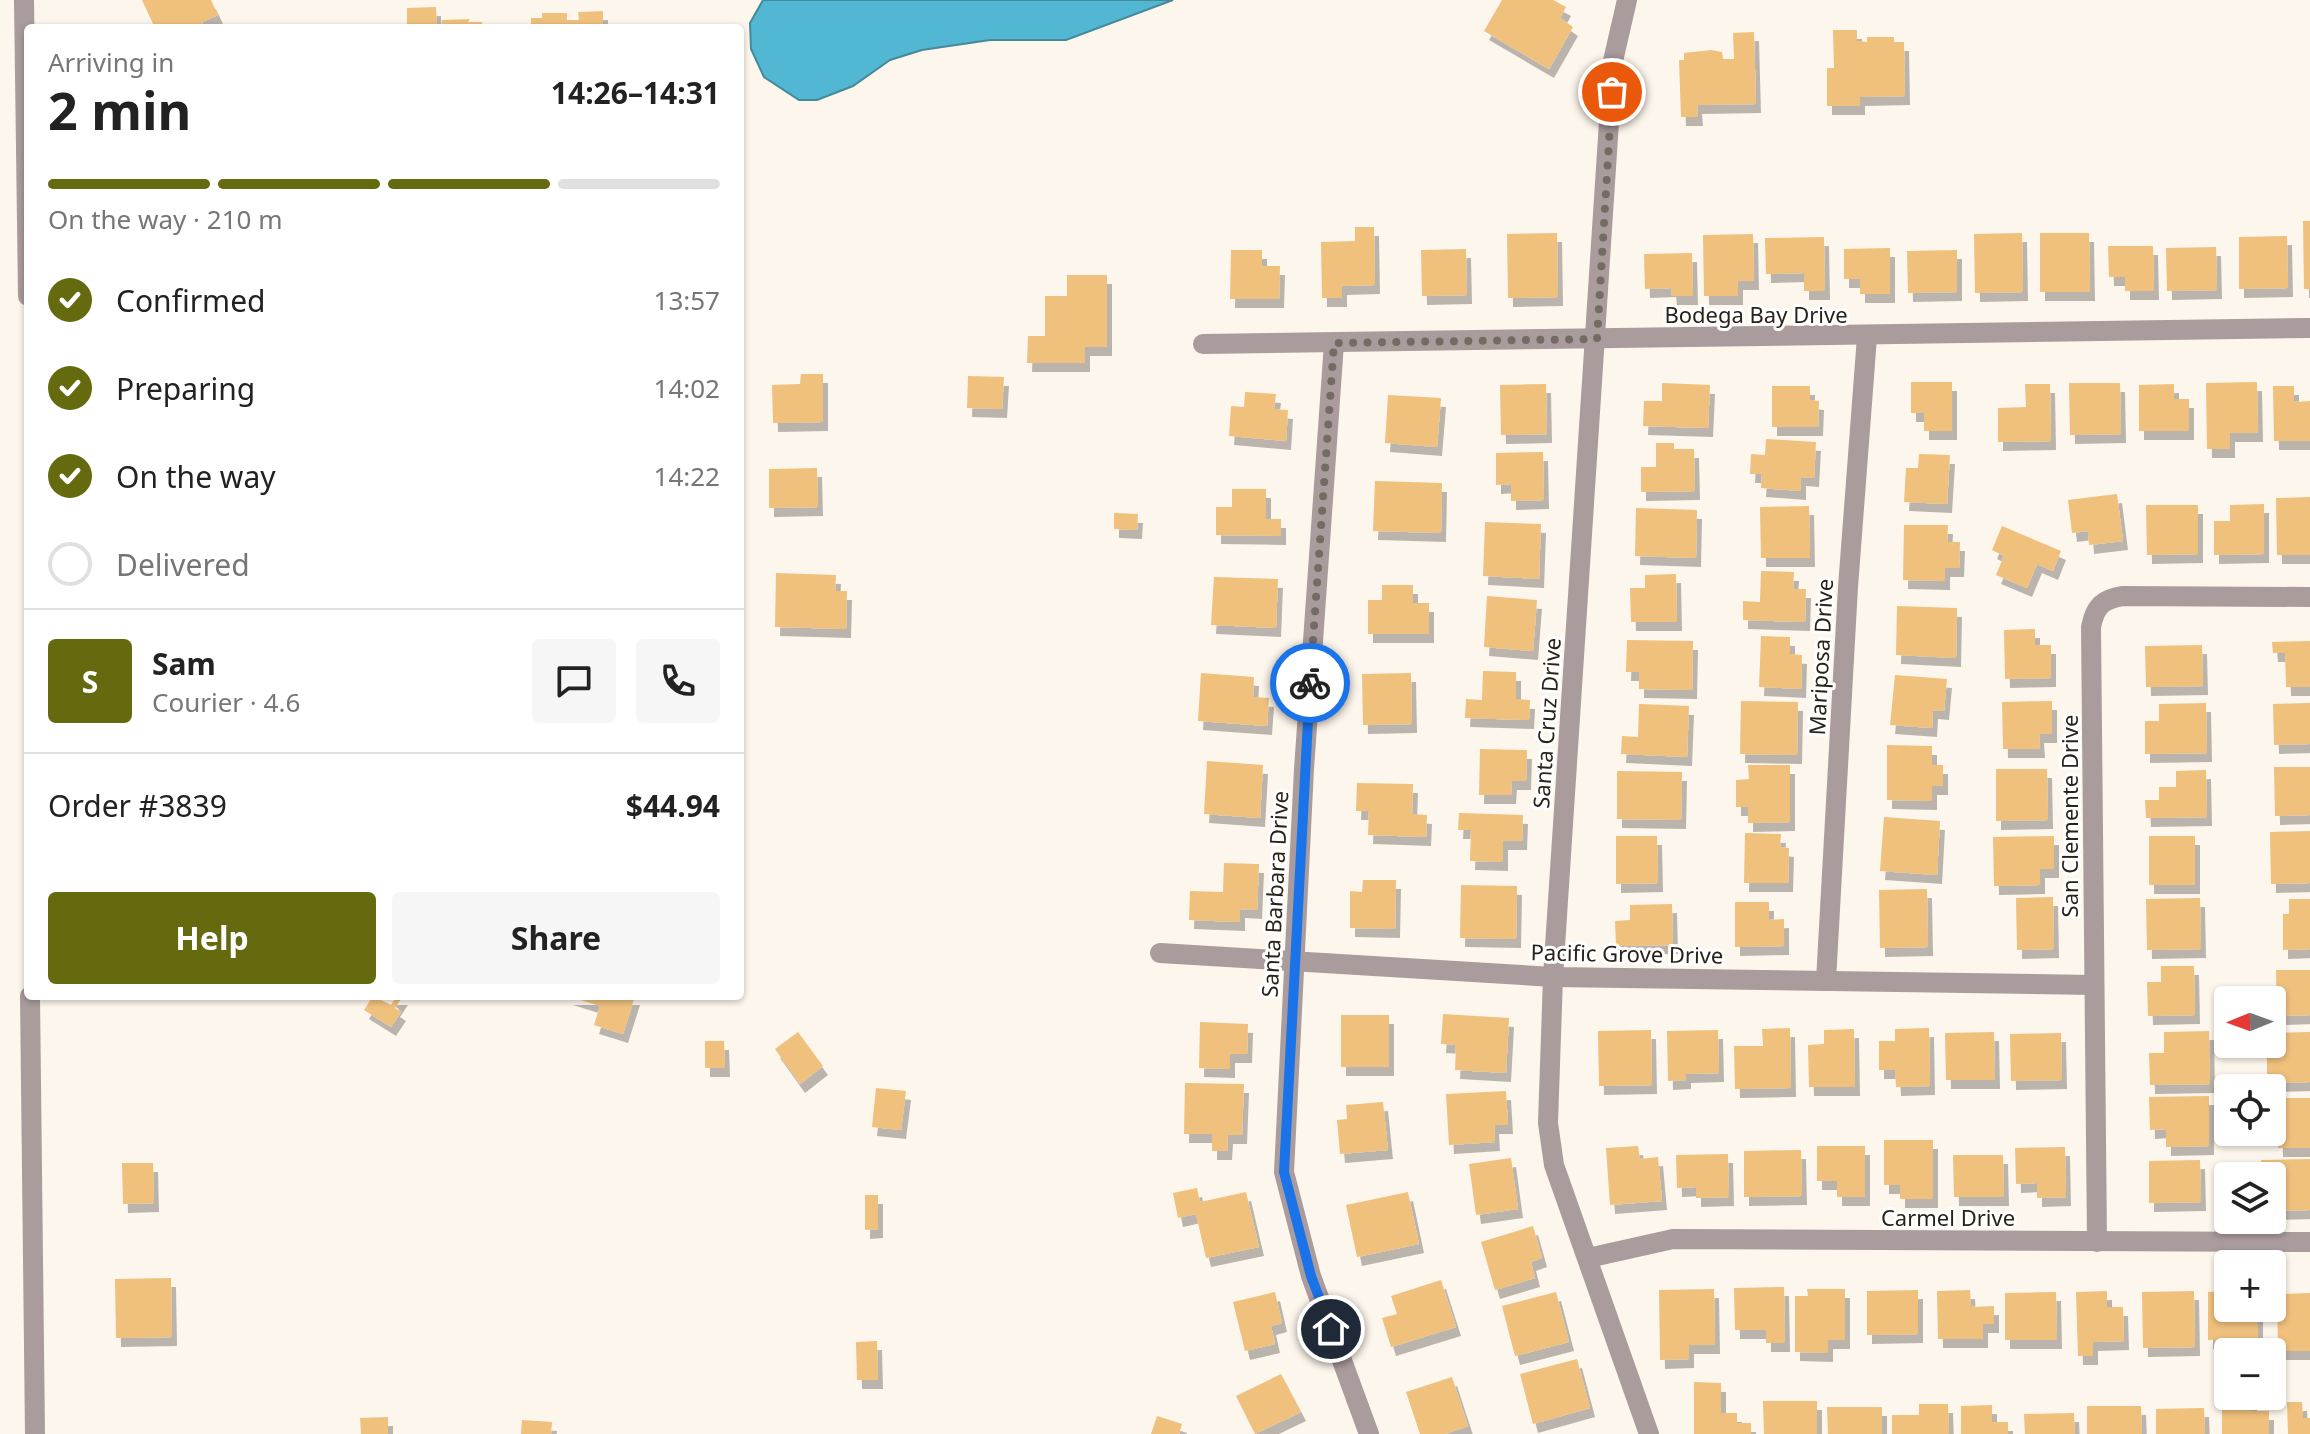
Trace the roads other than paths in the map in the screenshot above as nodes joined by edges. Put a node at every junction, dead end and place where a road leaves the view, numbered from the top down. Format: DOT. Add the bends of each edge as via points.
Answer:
graph roads {
  1 [pos="24,0"];
  2 [pos="1627,0"];
  3 [pos="24,24"];
  4 [pos="2310,328"];
  5 [pos="1867,337"];
  6 [pos="1597,339"];
  7 [pos="1334,343"];
  8 [pos="1203,344"];
  9 [pos="2310,597"];
  10 [pos="1160,953"];
  11 [pos="1295,959"];
  12 [pos="1553,977"];
  13 [pos="1826,981"];
  14 [pos="2094,985"];
  15 [pos="30,1000"];
  16 [pos="2097,1242"];
  17 [pos="2310,1242"];
  18 [pos="1588,1258"];
  19 [pos="35,1434"];
  20 [pos="1369,1434"];
  21 [pos="1649,1434"];
  1 -- 3 [label="street"];
  2 -- 6 [label="street, Santa Cruz Drive" via="1613,61"];
  4 -- 5 [label="street, Bodega Bay Drive"];
  5 -- 6 [label="street, Bodega Bay Drive"];
  5 -- 13 [label="street, Mariposa Drive"];
  6 -- 7 [label="street, Bodega Bay Drive"];
  6 -- 12 [label="street, Santa Cruz Drive"];
  7 -- 8 [label="street, Bodega Bay Drive"];
  7 -- 11 [label="street, Santa Barbara Drive"];
  9 -- 14 [label="street, San Clemente Drive" via="2123,596 2107,599 2094,610"];
  10 -- 11 [label="street, Pacific Grove Drive"];
  11 -- 12 [label="street, Pacific Grove Drive"];
  11 -- 20 [label="street, Santa Barbara Drive" via="1284,1172 1311,1276"];
  12 -- 13 [label="street, Pacific Grove Drive"];
  12 -- 18 [label="street, Santa Cruz Drive" via="1548,1123 1554,1165"];
  13 -- 14 [label="street, Pacific Grove Drive"];
  14 -- 16 [label="street, San Clemente Drive"];
  15 -- 19 [label="street"];
  16 -- 17 [label="street, Carmel Drive"];
  16 -- 18 [label="street, Carmel Drive" via="1673,1239"];
  18 -- 21 [label="street, Santa Cruz Drive"];
}
